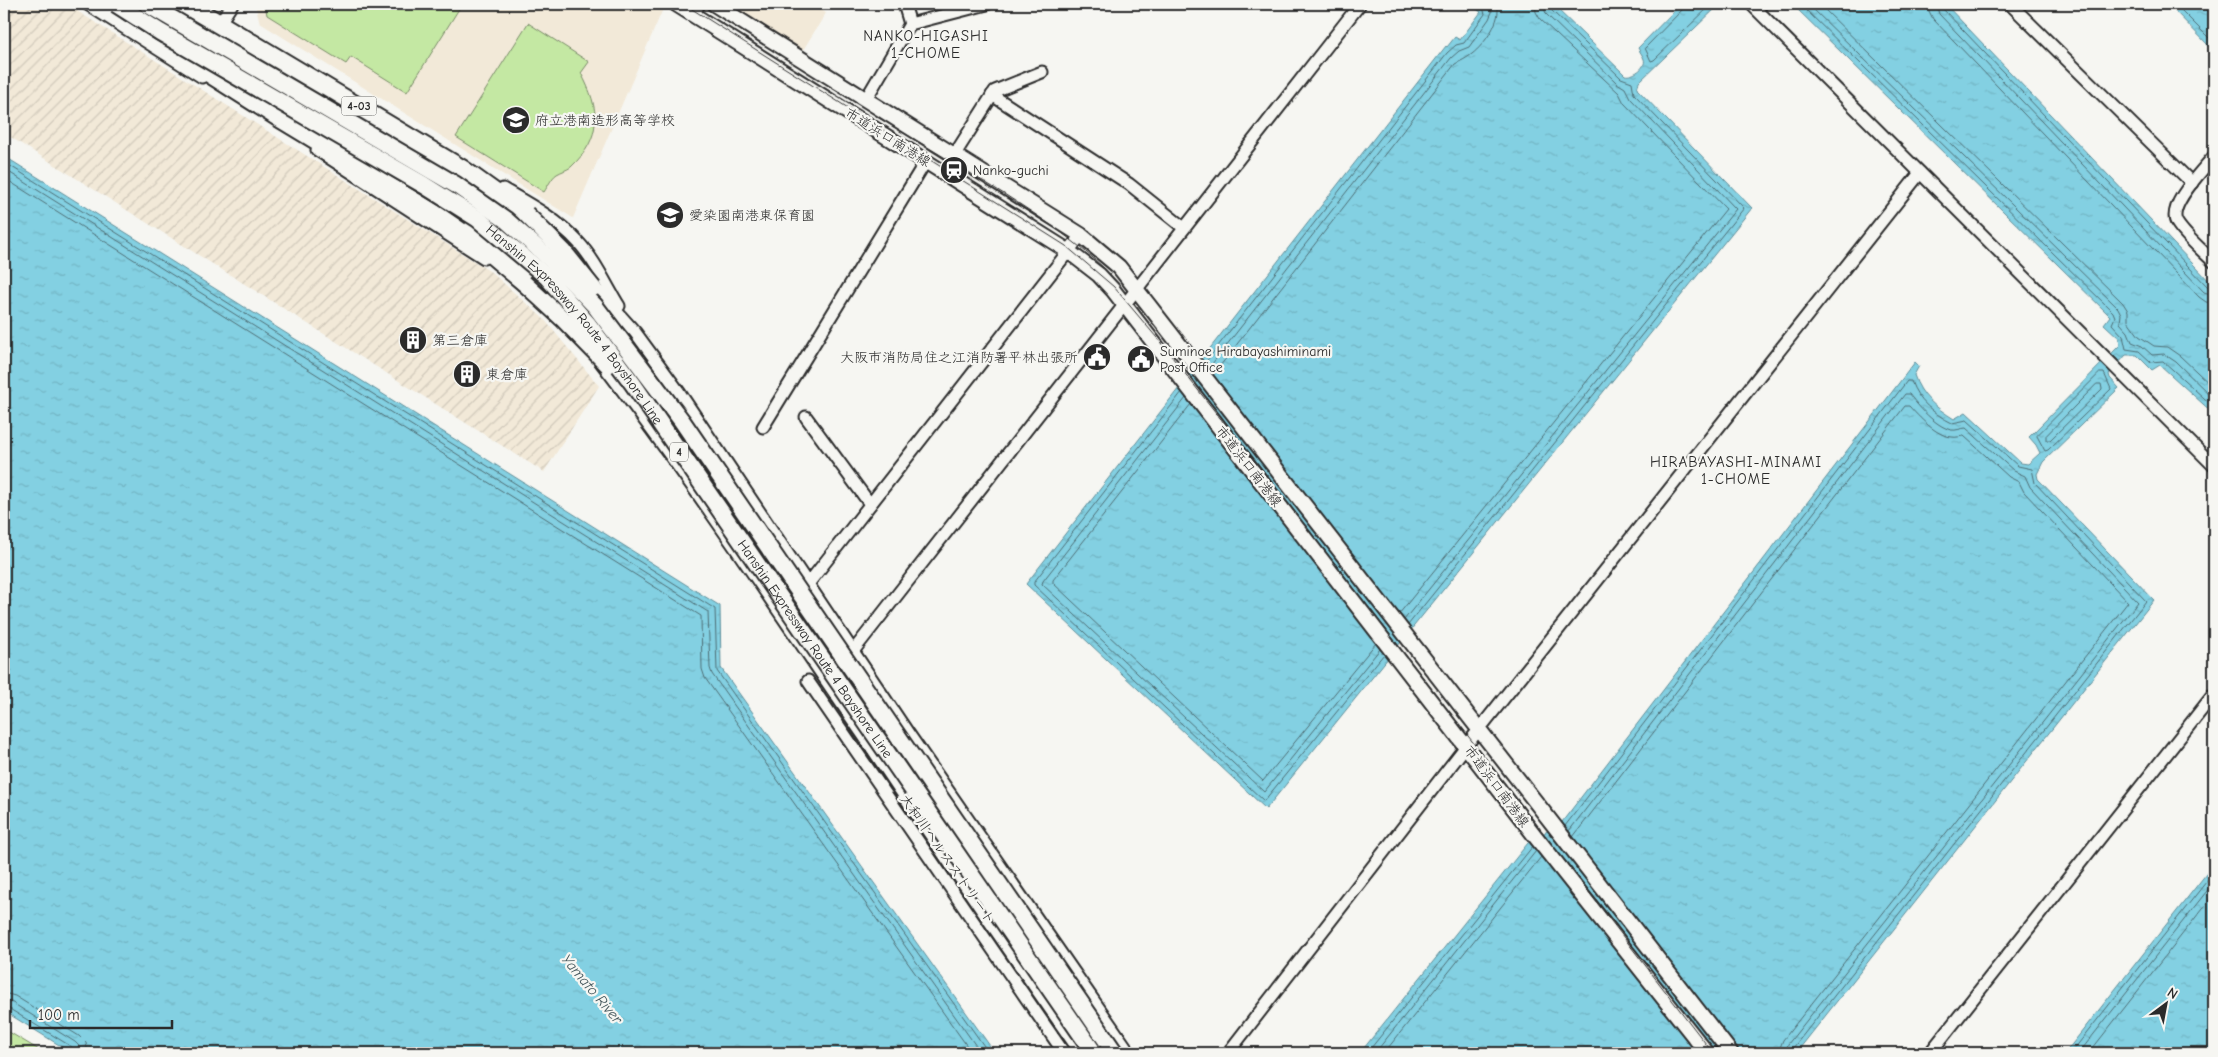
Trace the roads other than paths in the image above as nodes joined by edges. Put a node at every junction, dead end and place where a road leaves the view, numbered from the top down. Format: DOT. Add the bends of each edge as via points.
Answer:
graph roads {
  1 [pos="87,4"];
  2 [pos="105,4"];
  3 [pos="116,4"];
  4 [pos="147,4"];
  5 [pos="171,4"];
  6 [pos="188,4"];
  7 [pos="201,4"];
  8 [pos="232,4"];
  9 [pos="676,4"];
  10 [pos="714,4"];
  11 [pos="904,4"];
  12 [pos="987,4"];
  13 [pos="1360,4"];
  14 [pos="1751,4"];
  15 [pos="2010,4"];
  16 [pos="697,9"];
  17 [pos="223,18"];
  18 [pos="910,24"];
  19 [pos="169,44"];
  20 [pos="1042,72"];
  21 [pos="992,96"];
  22 [pos="866,98"];
  23 [pos="955,154"];
  24 [pos="2214,156"];
  25 [pos="926,162"];
  26 [pos="1920,172"];
  27 [pos="2192,183"];
  28 [pos="1184,228"];
  29 [pos="1081,234"];
  30 [pos="1068,251"];
  31 [pos="2214,262"];
  32 [pos="1137,288"];
  33 [pos="1125,304"];
  34 [pos="635,332"];
  35 [pos="806,417"];
  36 [pos="682,421"];
  37 [pos="763,426"];
  38 [pos="678,450"];
  39 [pos="2214,466"];
  40 [pos="702,500"];
  41 [pos="870,504"];
  42 [pos="808,584"];
  43 [pos="854,650"];
  44 [pos="813,660"];
  45 [pos="808,681"];
  46 [pos="2214,694"];
  47 [pos="1480,728"];
  48 [pos="1466,746"];
  49 [pos="1064,1053"];
  50 [pos="1081,1053"];
  51 [pos="1094,1053"];
  52 [pos="1115,1053"];
  53 [pos="1130,1053"];
  54 [pos="1228,1053"];
  55 [pos="1707,1053"];
  56 [pos="1731,1053"];
  57 [pos="1930,1053"];
  1 -- 40 [label="street" via="497,268 575,340"];
  2 -- 19 [label="street"];
  3 -- 38 [label="highway, Hanshin Expressway Route 4 Bayshore Line / 4, bridge" via="451,201 502,238 546,276 588,324"];
  4 -- 36 [label="highway, Hanshin Expressway Route 4 Bayshore Line / 4, bridge" via="456,185 506,220 551,260 595,306"];
  5 -- 34 [label="street" via="502,205 562,254"];
  6 -- 36 [label="highway, 4-03, bridge" via="462,168 526,214 558,245 590,285"];
  7 -- 17 [label="street"];
  8 -- 17 [label="street"];
  9 -- 16 [label="main road, 市道浜口南港線"];
  10 -- 22 [label="main road, 市道浜口南港線"];
  11 -- 18 [label="street"];
  12 -- 18 [label="street"];
  13 -- 28 [label="street"];
  14 -- 26 [label="street"];
  15 -- 27 [label="street"];
  16 -- 25 [label="main road, 市道浜口南港線"];
  17 -- 34 [label="street" via="547,216 578,242 591,259"];
  18 -- 22 [label="street"];
  19 -- 38 [label="highway, bridge" via="278,118 404,193 497,259 591,347 634,394"];
  19 -- 40 [label="street" via="444,209 520,268 579,333"];
  20 -- 21 [label="street" via="995,91"];
  21 -- 23 [label="street"];
  21 -- 28 [label="street" via="1129,184"];
  22 -- 23 [label="main road, 市道浜口南港線"];
  23 -- 29 [label="main road, 市道浜口南港線"];
  24 -- 27 [label="street"];
  25 -- 30 [label="main road, 市道浜口南港線"];
  25 -- 37 [label="street"];
  26 -- 39 [label="street"];
  26 -- 47 [label="street"];
  27 -- 31 [label="street" via="2176,207 2175,218"];
  28 -- 32 [label="street"];
  29 -- 30 [label="street"];
  29 -- 32 [label="main road, 市道浜口南港線" via="1107,255"];
  30 -- 33 [label="main road, 市道浜口南港線" via="1099,275"];
  30 -- 41 [label="street"];
  32 -- 33 [label="street"];
  32 -- 47 [label="main road, 市道浜口南港線"];
  33 -- 43 [label="street"];
  33 -- 48 [label="main road, 市道浜口南港線"];
  34 -- 42 [label="street"];
  35 -- 41 [label="street"];
  36 -- 52 [label="highway, Hanshin Expressway Route 4 Bayshore Line / 4, bridge"];
  38 -- 51 [label="highway, Hanshin Expressway Route 4 Bayshore Line / 4, bridge"];
  40 -- 44 [label="street"];
  41 -- 42 [label="street"];
  42 -- 43 [label="street"];
  43 -- 44 [label="street"];
  43 -- 53 [label="street"];
  44 -- 50 [label="street"];
  45 -- 49 [label="street, 大和川ヘルスストリート"];
  46 -- 57 [label="street"];
  47 -- 48 [label="street"];
  47 -- 56 [label="main road, 市道浜口南港線"];
  48 -- 54 [label="street"];
  48 -- 55 [label="main road, 市道浜口南港線"];
}
